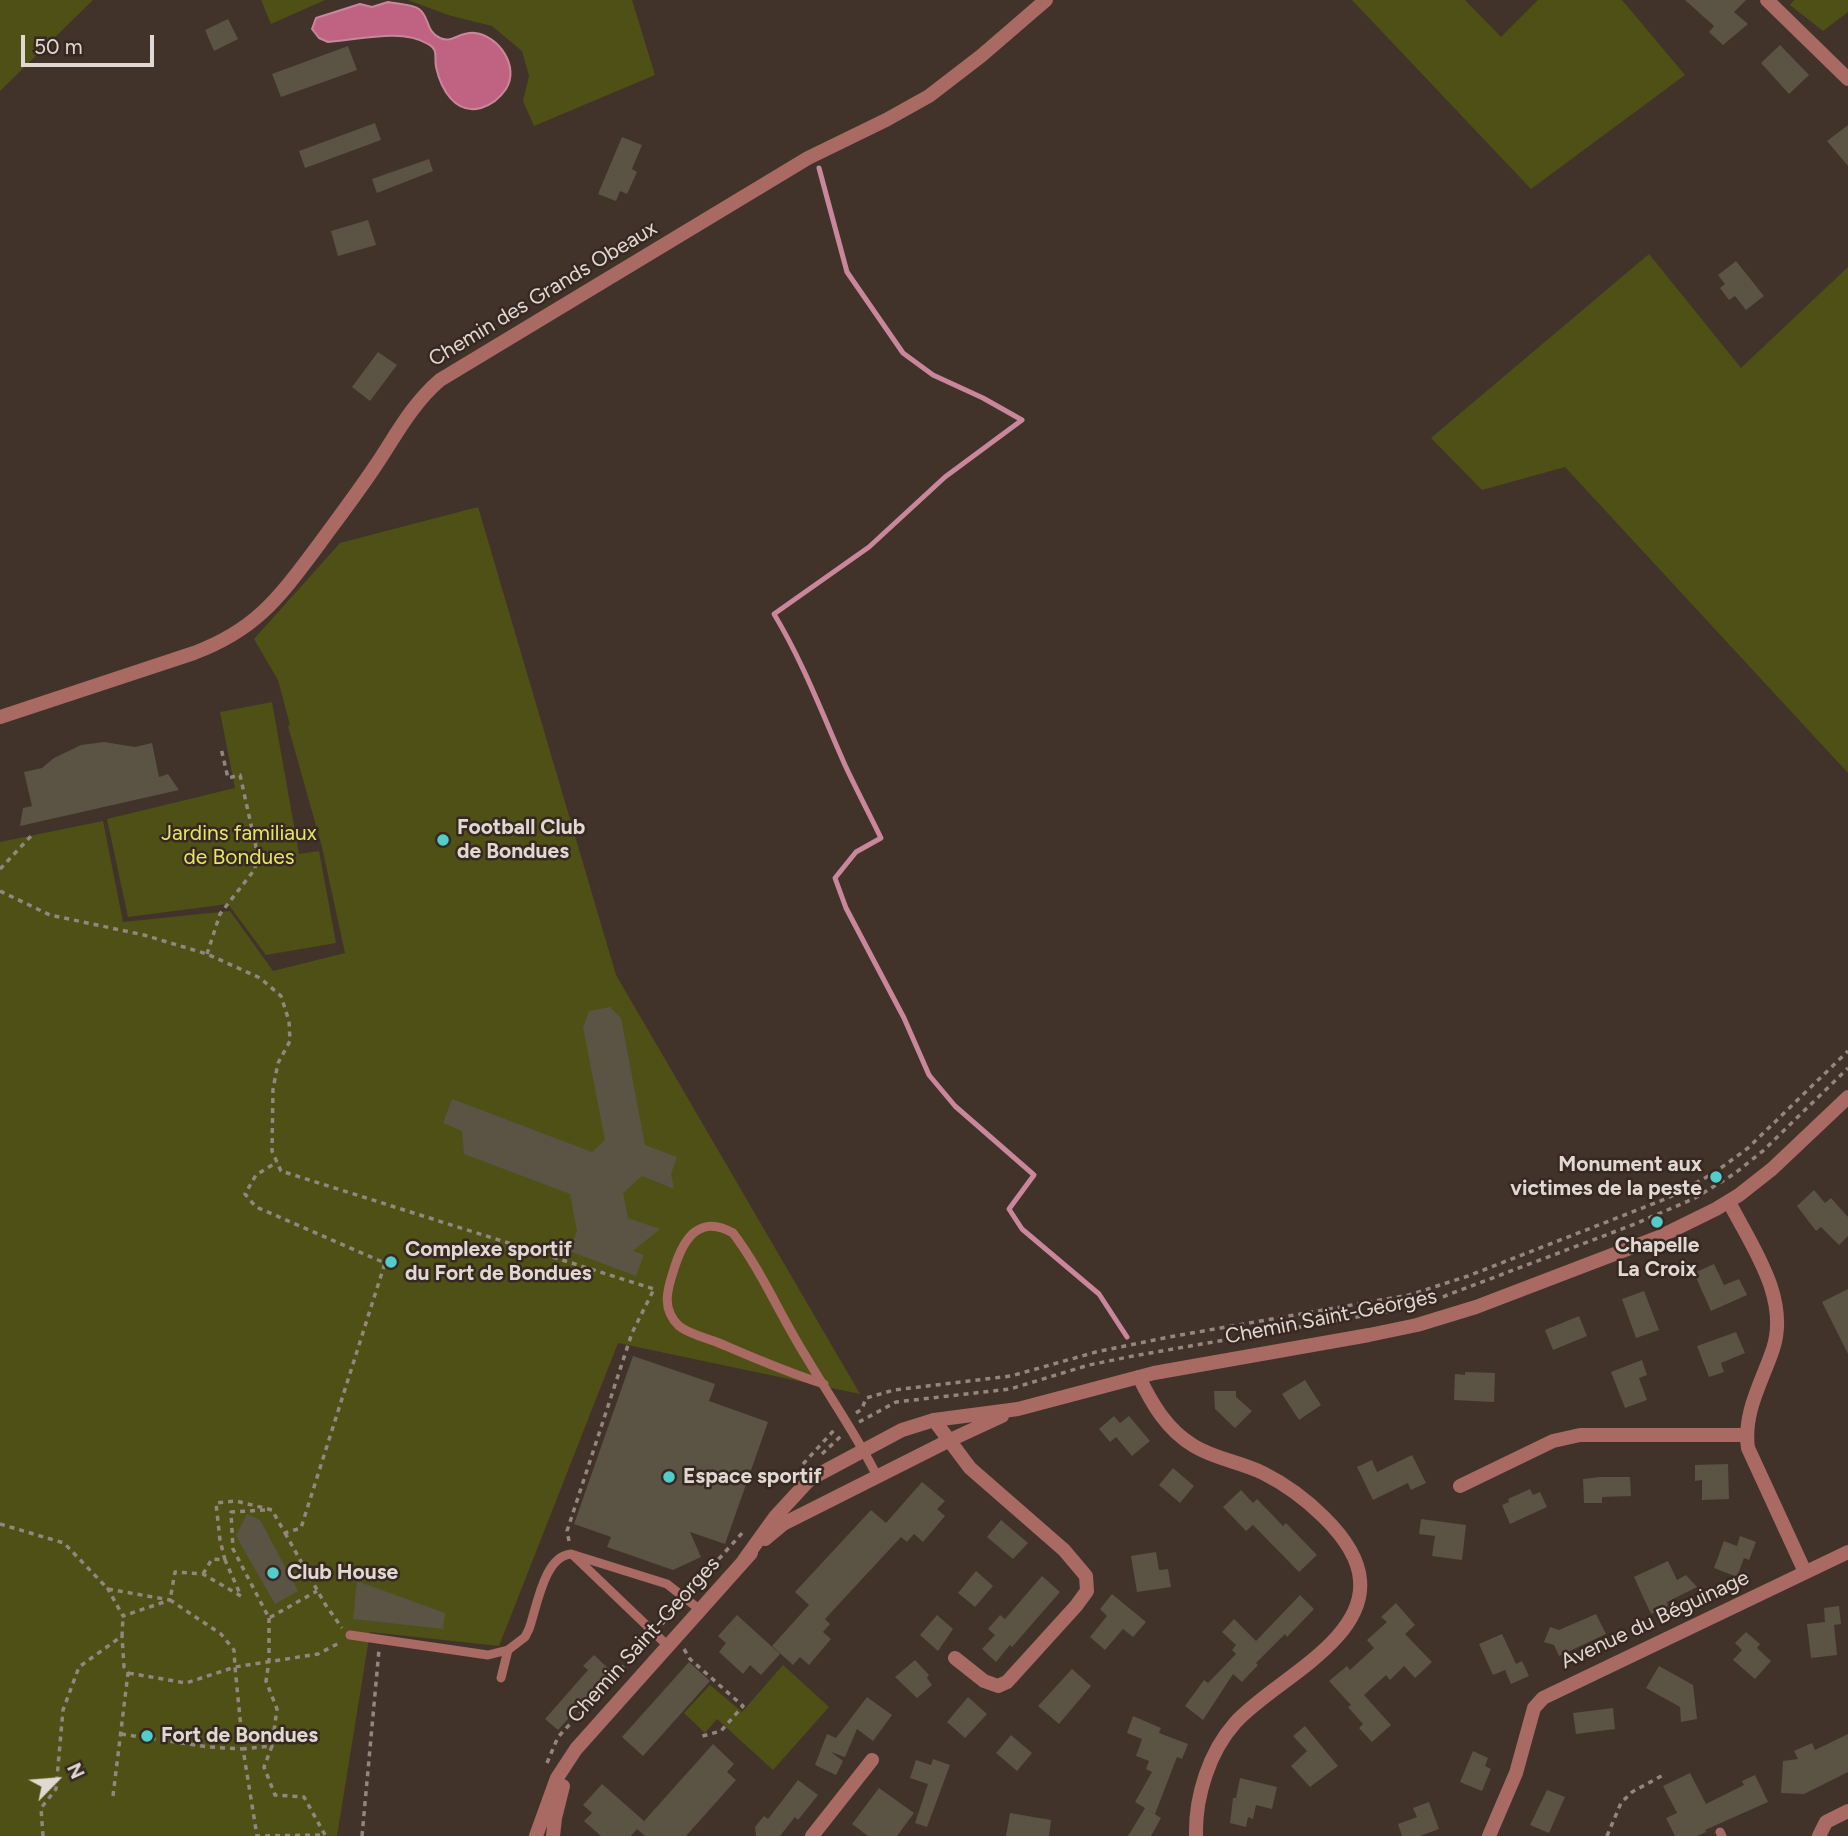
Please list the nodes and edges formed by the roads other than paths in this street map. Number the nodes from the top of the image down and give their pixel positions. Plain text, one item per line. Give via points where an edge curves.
1 (1046, 0) edge
2 (1767, 0) edge
3 (1848, 79) edge
4 (0, 717) edge
5 (1848, 1097) edge
6 (1729, 1202) junction
7 (1139, 1377) junction
8 (824, 1384) junction
9 (1018, 1409) junction
10 (934, 1420) junction
11 (1746, 1436) junction
12 (948, 1441) junction
13 (863, 1449) junction
14 (877, 1476) junction
15 (1460, 1486) dead end
16 (1848, 1552) edge
17 (572, 1554) junction
18 (744, 1560) junction
19 (1805, 1572) junction
20 (699, 1609) junction
21 (350, 1635) road end
22 (671, 1640) junction
23 (508, 1650) junction
24 (955, 1658) dead end
25 (501, 1678) dead end
26 (576, 1749) junction
27 (872, 1760) dead end
28 (1848, 1811) edge
29 (536, 1836) edge
30 (553, 1836) edge
31 (812, 1836) edge
32 (1196, 1836) edge
33 (1489, 1836) edge
34 (1819, 1836) edge

1 - 4 street, Chemin des Grands Obeaux via 929,96 802,161 440,380 409,413 282,595 240,631 194,653
2 - 3 street
5 - 6 street, Chemin Saint-Georges via 1772,1170
6 - 7 street, Chemin Saint-Georges via 1659,1237 1445,1318
6 - 11 street via 1769,1283 1777,1311 1774,1346 1751,1405
7 - 9 street, Chemin Saint-Georges
7 - 32 street via 1158,1413 1184,1439 1211,1455 1263,1473 1311,1507 1340,1535 1360,1577 1356,1605 1329,1646 1252,1706 1219,1745 1198,1806
8 - 8 lane via 733,1233 704,1228 687,1237 666,1292 667,1305 680,1326
8 - 13 lane
9 - 10 street, Chemin Saint-Georges
9 - 12 street, Chemin Saint-Georges
10 - 12 street
10 - 13 street, Chemin Saint-Georges
11 - 15 street via 1580,1435 1553,1441
11 - 19 street via 1753,1461
12 - 14 street, Chemin Saint-Georges
12 - 24 street via 970,1468 1078,1564 1086,1576 1087,1591 1007,1682 999,1686 985,1681
13 - 14 lane
13 - 18 street, Chemin Saint-Georges via 810,1479
14 - 18 street, Chemin Saint-Georges via 783,1524
16 - 19 street, Avenue du Béguinage
17 - 20 lane via 667,1584
17 - 22 lane
17 - 23 lane via 561,1556 552,1565 525,1637
18 - 20 street, Chemin Saint-Georges
19 - 33 street, Avenue du Béguinage via 1543,1698 1534,1708 1520,1761
20 - 22 street, Chemin Saint-Georges
21 - 23 lane via 480,1655
22 - 26 street, Chemin Saint-Georges
23 - 25 lane
26 - 29 street, Chemin Saint-Georges via 557,1778
26 - 30 street, Chemin Saint-Georges via 559,1798
27 - 31 street
28 - 34 street via 1826,1822

